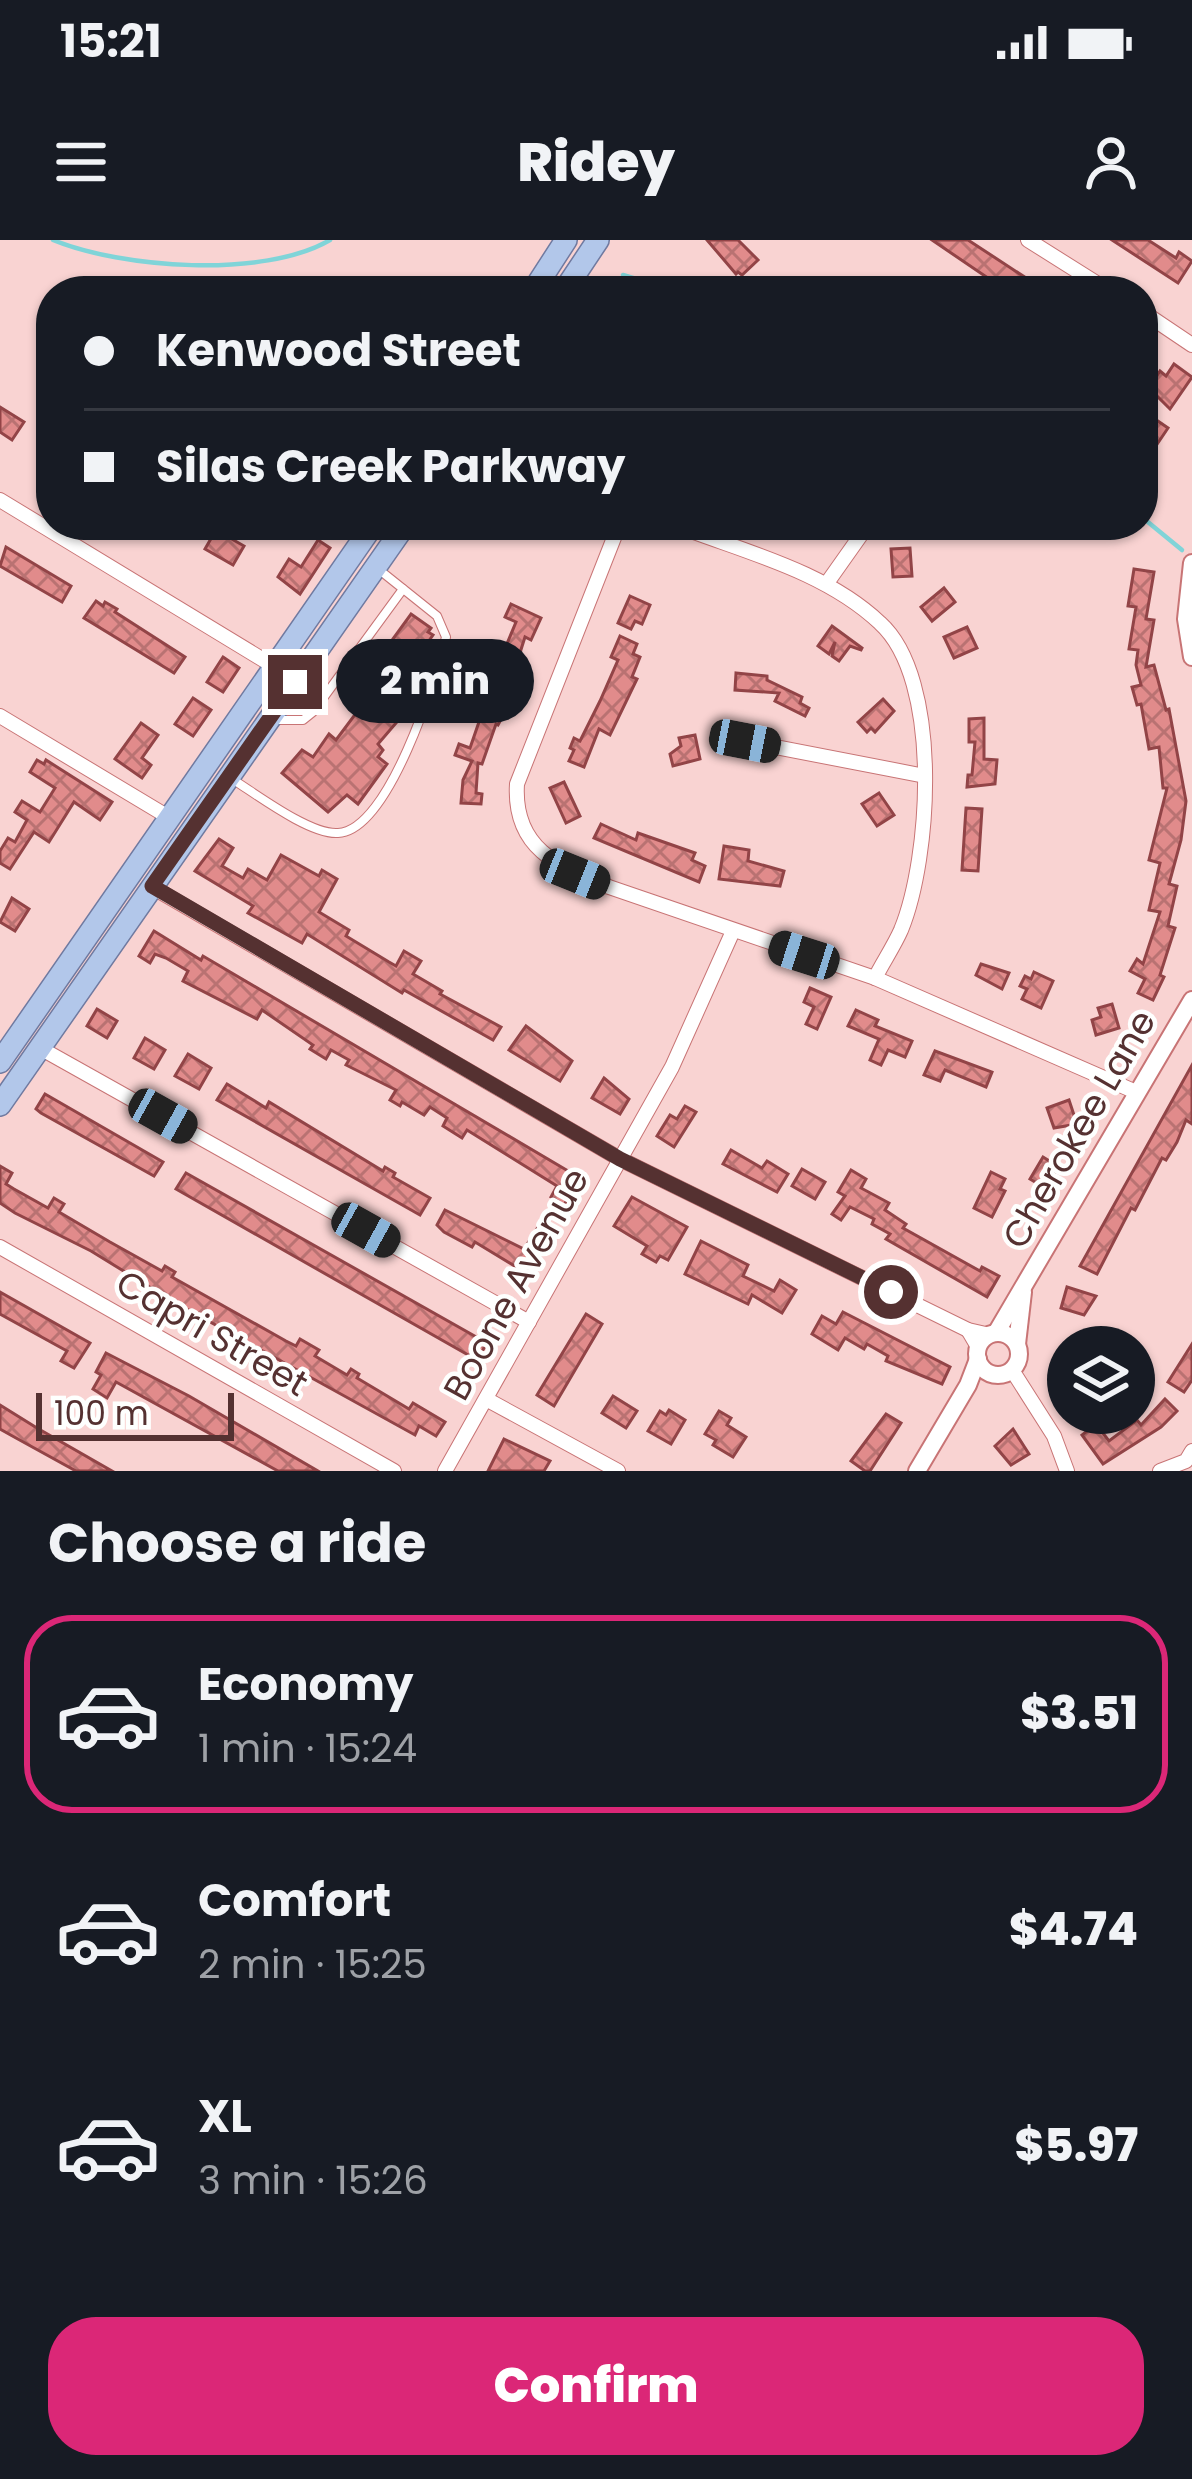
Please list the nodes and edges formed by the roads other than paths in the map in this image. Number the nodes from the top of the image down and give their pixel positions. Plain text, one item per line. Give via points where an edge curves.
1 (566, 240) edge
2 (598, 240) edge
3 (1028, 240) edge
4 (543, 276) edge
5 (574, 276) edge
6 (1085, 276) edge
7 (1158, 323) edge
8 (1192, 345) edge
9 (0, 500) edge
10 (36, 522) edge
11 (66, 540) edge
12 (363, 540) edge
13 (395, 540) edge
14 (613, 540) edge
15 (714, 540) edge
16 (857, 540) edge
17 (1192, 562) edge
18 (376, 567) junction
19 (827, 583) junction
20 (403, 589) junction
21 (1192, 657) edge
22 (275, 667) junction
23 (0, 716) edge
24 (268, 720) junction
25 (745, 741) dead end
26 (925, 776) junction
27 (229, 777) junction
28 (170, 818) junction
29 (152, 886) junction
30 (733, 931) junction
31 (875, 978) junction
32 (1192, 1000) edge
33 (40, 1048) junction
34 (0, 1062) edge
35 (1136, 1092) junction
36 (0, 1105) edge
37 (620, 1159) junction
38 (0, 1247) edge
39 (1023, 1292) junction
40 (530, 1322) junction
41 (985, 1343) junction
42 (1017, 1344) junction
43 (1012, 1370) junction
44 (992, 1375) junction
45 (968, 1385) junction
46 (486, 1399) junction
47 (1190, 1458) edge
48 (394, 1471) edge
49 (445, 1471) edge
50 (618, 1471) edge
51 (917, 1471) edge
52 (1067, 1471) edge
53 (1160, 1471) edge

1 - 4 main road
2 - 5 main road
3 - 6 street
7 - 8 street
9 - 10 street
11 - 22 street
12 - 22 main road
13 - 18 main road
14 - 30 street via 522,766 518,814 535,845 575,874
15 - 19 street
16 - 19 street
17 - 21 street
18 - 20 lane
18 - 24 main road
19 - 26 street via 877,619 909,662
20 - 24 lane via 313,712 303,720
20 - 27 lane via 437,616 446,637 402,766 360,822 344,833 313,826
22 - 28 main road
23 - 28 street
24 - 27 main road
25 - 26 street
26 - 31 street via 916,877
27 - 29 main road
28 - 34 main road
29 - 33 main road
29 - 37 street
30 - 31 street
30 - 37 street, Boone Avenue
31 - 35 street
32 - 35 street, Cherokee Lane
33 - 36 main road
33 - 40 street
35 - 39 street, Cherokee Lane
37 - 40 street, Boone Avenue
37 - 41 street
38 - 48 street, Capri Street
39 - 41 street, Cherokee Lane
39 - 42 street, Cherokee Lane
40 - 46 street, Boone Avenue
41 - 42 street via 1007,1334
41 - 44 street
41 - 45 street, Cherokee Lane
42 - 43 street, Cherokee Lane
43 - 44 street
43 - 52 street
44 - 45 street
45 - 51 street, Cherokee Lane
46 - 49 street, Boone Avenue
46 - 50 street
47 - 53 street

